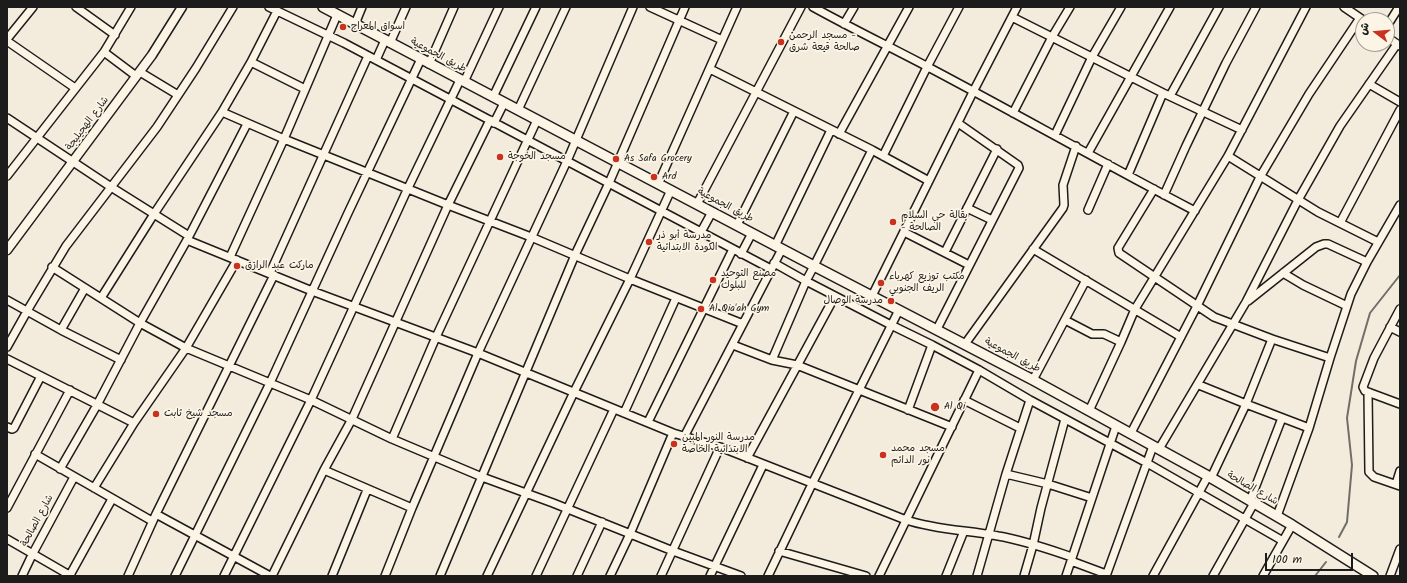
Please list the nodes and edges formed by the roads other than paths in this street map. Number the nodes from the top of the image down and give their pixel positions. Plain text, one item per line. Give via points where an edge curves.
1 (33, 7) edge
2 (76, 7) edge
3 (131, 7) edge
4 (182, 7) edge
5 (233, 7) edge
6 (269, 7) edge
7 (322, 7) edge
8 (362, 7) edge
9 (406, 7) edge
10 (454, 7) edge
11 (499, 7) edge
12 (536, 7) edge
13 (566, 7) edge
14 (633, 7) edge
15 (650, 7) edge
16 (685, 7) edge
17 (737, 7) edge
18 (801, 7) edge
19 (813, 7) edge
20 (854, 7) edge
21 (909, 7) edge
22 (959, 7) edge
23 (1017, 7) edge
24 (1070, 7) edge
25 (1121, 7) edge
26 (1170, 7) edge
27 (1219, 7) edge
28 (1256, 7) edge
29 (1306, 7) edge
30 (1344, 7) edge
31 (277, 11) junction
32 (337, 15) junction
33 (1355, 15) edge
34 (1012, 17) junction
35 (679, 20) junction
36 (355, 24) junction
37 (844, 24) junction
38 (1355, 28) edge
39 (115, 35) junction
40 (328, 35) junction
41 (1052, 37) junction
42 (7, 40) edge
43 (722, 40) junction
44 (387, 41) junction
45 (1398, 45) edge
46 (888, 47) junction
47 (104, 52) junction
48 (368, 56) junction
49 (1092, 57) junction
50 (376, 60) junction
51 (251, 62) junction
52 (425, 62) junction
53 (927, 67) junction
54 (710, 69) junction
55 (138, 74) junction
56 (1131, 77) junction
57 (412, 80) junction
58 (462, 81) junction
59 (1369, 84) junction
60 (75, 88) junction
61 (305, 89) junction
62 (756, 92) junction
63 (973, 92) junction
64 (178, 95) junction
65 (1166, 95) junction
66 (493, 97) junction
67 (450, 99) junction
68 (1400, 102) edge
69 (504, 103) junction
70 (518, 110) junction
71 (1400, 110) edge
72 (794, 111) junction
73 (1204, 111) junction
74 (222, 112) junction
75 (1012, 113) junction
76 (7, 118) edge
77 (537, 120) junction
78 (492, 122) junction
79 (958, 123) junction
80 (247, 124) junction
81 (831, 130) junction
82 (1242, 130) junction
83 (839, 134) junction
84 (1054, 135) junction
85 (36, 137) junction
86 (284, 139) junction
87 (528, 140) junction
88 (576, 141) junction
89 (1076, 146) junction
90 (872, 150) junction
91 (996, 150) junction
92 (1088, 153) junction
93 (323, 155) junction
94 (883, 156) junction
95 (1228, 156) junction
96 (72, 161) junction
97 (567, 161) junction
98 (618, 162) junction
99 (1108, 164) junction
100 (367, 172) junction
101 (1128, 175) junction
102 (7, 176) edge
103 (1260, 177) junction
104 (929, 181) junction
105 (610, 183) junction
106 (658, 184) junction
107 (111, 187) junction
108 (408, 188) junction
109 (1154, 188) junction
110 (671, 190) junction
111 (1164, 195) junction
112 (1298, 200) junction
113 (697, 204) junction
114 (448, 205) junction
115 (1400, 205) edge
116 (967, 208) junction
117 (1088, 210) dead end
118 (1195, 210) junction
119 (661, 212) junction
120 (712, 212) junction
121 (154, 214) junction
122 (992, 220) junction
123 (490, 221) junction
124 (1340, 222) junction
125 (737, 225) junction
126 (701, 232) junction
127 (752, 232) junction
128 (904, 232) junction
129 (531, 237) junction
130 (188, 238) junction
131 (1378, 242) junction
132 (779, 248) junction
133 (1033, 249) junction
134 (7, 250) edge
135 (733, 250) junction
136 (945, 252) junction
137 (741, 254) junction
138 (575, 256) junction
139 (233, 258) junction
140 (1367, 262) junction
141 (969, 265) junction
142 (773, 266) junction
143 (814, 266) junction
144 (52, 267) junction
145 (1283, 273) junction
146 (272, 274) junction
147 (1154, 277) junction
148 (630, 279) junction
149 (1086, 280) junction
150 (806, 281) junction
151 (84, 288) junction
152 (312, 291) junction
153 (835, 296) junction
154 (872, 296) junction
155 (101, 298) junction
156 (676, 298) junction
157 (7, 300) edge
158 (1246, 302) junction
159 (1197, 306) junction
160 (1347, 306) junction
161 (354, 307) junction
162 (704, 308) junction
163 (1400, 308) edge
164 (1135, 309) junction
165 (899, 310) junction
166 (26, 311) junction
167 (1065, 320) junction
168 (396, 322) junction
169 (140, 323) junction
170 (743, 324) junction
171 (1233, 324) junction
172 (891, 325) junction
173 (1390, 327) junction
174 (937, 329) junction
175 (60, 330) junction
176 (1400, 332) edge
177 (436, 337) junction
178 (1181, 337) junction
179 (1272, 339) junction
180 (1121, 342) junction
181 (964, 344) junction
182 (733, 345) junction
183 (932, 345) junction
184 (7, 347) edge
185 (186, 348) junction
186 (478, 353) junction
187 (1330, 358) junction
188 (7, 359) edge
189 (122, 360) junction
190 (772, 360) junction
191 (797, 365) junction
192 (229, 366) junction
193 (979, 370) junction
194 (526, 373) junction
195 (41, 376) junction
196 (1033, 380) junction
197 (270, 383) junction
198 (1199, 385) junction
199 (70, 390) junction
200 (859, 390) junction
201 (574, 392) junction
202 (1368, 392) junction
203 (311, 400) junction
204 (964, 400) junction
205 (1030, 400) junction
206 (1399, 402) edge
207 (1246, 404) junction
208 (97, 405) junction
209 (614, 409) junction
210 (908, 410) junction
211 (1089, 411) junction
212 (624, 413) junction
213 (1282, 418) junction
214 (352, 419) junction
215 (1065, 419) junction
216 (648, 422) junction
217 (134, 423) junction
218 (1116, 426) junction
219 (7, 427) edge
220 (952, 427) junction
221 (1020, 428) junction
222 (1309, 428) junction
223 (673, 433) junction
224 (1131, 433) junction
225 (684, 437) junction
226 (392, 439) junction
227 (1110, 444) junction
228 (720, 447) junction
229 (1156, 448) junction
230 (35, 454) junction
231 (434, 457) junction
232 (747, 458) junction
233 (1147, 463) junction
234 (763, 465) junction
235 (60, 469) junction
236 (324, 470) junction
237 (1400, 471) edge
238 (1006, 474) junction
239 (74, 477) junction
240 (482, 477) junction
241 (1210, 477) junction
242 (812, 484) junction
243 (1048, 484) junction
244 (1398, 485) edge
245 (94, 488) junction
246 (367, 490) junction
247 (1200, 493) junction
248 (527, 494) junction
249 (1092, 498) junction
250 (112, 499) junction
251 (1252, 502) junction
252 (7, 508) edge
253 (412, 508) junction
254 (568, 509) junction
255 (156, 514) junction
256 (1277, 516) junction
257 (906, 520) junction
258 (1245, 520) junction
259 (152, 521) junction
260 (602, 522) junction
261 (1292, 525) junction
262 (964, 531) junction
263 (195, 534) junction
264 (630, 534) junction
265 (989, 534) junction
266 (7, 539) edge
267 (1283, 541) junction
268 (1033, 544) junction
269 (1400, 549) edge
270 (673, 551) junction
271 (779, 551) junction
272 (32, 555) junction
273 (234, 556) junction
274 (1072, 559) junction
275 (715, 566) junction
276 (1360, 572) edge
277 (1106, 575) edge
278 (22, 576) edge
279 (71, 576) edge
280 (128, 576) edge
281 (175, 576) edge
282 (224, 576) edge
283 (271, 576) edge
284 (332, 576) edge
285 (385, 576) edge
286 (440, 576) edge
287 (488, 576) edge
288 (536, 576) edge
289 (577, 576) edge
290 (610, 576) edge
291 (661, 576) edge
292 (710, 576) edge
293 (741, 576) edge
294 (768, 576) edge
295 (866, 576) edge
296 (879, 576) edge
297 (946, 576) edge
298 (977, 576) edge
299 (1024, 576) edge
300 (1066, 576) edge
301 (1153, 576) edge
302 (1213, 576) edge
303 (1264, 576) edge
304 (1373, 576) edge
305 (1390, 576) edge

1 - 42 street
2 - 39 street
3 - 39 street
4 - 55 street, شارع الهجيليجة
5 - 64 street
6 - 31 street
7 - 32 main road, طريق الجموعية
8 - 36 street
9 - 44 street
10 - 52 street
11 - 58 street
12 - 66 street
13 - 70 street
14 - 88 street
15 - 35 street
16 - 35 street
17 - 43 street
18 - 62 street
19 - 37 street
20 - 37 street
21 - 46 street
22 - 53 street
23 - 34 street
24 - 41 street
25 - 49 street
26 - 56 street
27 - 65 street
28 - 73 street
29 - 82 street
30 - 33 street
31 - 40 street
31 - 51 street
32 - 36 main road, طريق الجموعية
32 - 40 street
34 - 41 street
34 - 63 street
35 - 43 street
35 - 98 street
36 - 44 main road, طريق الجموعية
37 - 46 street
38 - 103 street via 1309,94
39 - 47 street
40 - 48 street
40 - 61 street
41 - 49 street
41 - 75 street
42 - 60 street
43 - 54 street
44 - 50 street
44 - 52 main road, طريق الجموعية
45 - 59 street
46 - 53 street
46 - 83 street
47 - 55 street
47 - 60 street
48 - 50 street
48 - 93 street
49 - 56 street
49 - 84 street
50 - 57 street
51 - 61 street
51 - 74 street
52 - 57 street
52 - 58 main road, طريق الجموعية
53 - 63 street
53 - 94 street
54 - 62 street
54 - 106 street
55 - 64 street
55 - 96 street, شارع الهجيليجة
56 - 65 street
56 - 92 street
57 - 67 street
57 - 100 street
58 - 66 main road, طريق الجموعية
58 - 67 street
59 - 68 street
59 - 112 street via 1340,126
60 - 85 street
61 - 86 street
62 - 72 street
62 - 113 street
63 - 75 street
63 - 79 street
64 - 107 street
65 - 73 street
65 - 101 street
66 - 69 main road, طريق الجموعية
67 - 78 street
67 - 108 street
69 - 70 main road, طريق الجموعية
69 - 78 street
70 - 77 main road, طريق الجموعية
71 - 124 street
72 - 81 street
72 - 125 street
73 - 82 street
73 - 111 street
74 - 80 street
74 - 121 street
75 - 84 street
76 - 85 street
77 - 87 street
77 - 88 main road, طريق الجموعية
78 - 87 street
78 - 114 street
79 - 91 street
79 - 104 street
80 - 86 street
80 - 130 street
81 - 83 street
81 - 132 street
82 - 95 street
83 - 90 street
84 - 89 street
85 - 96 street
85 - 102 street
86 - 93 street
86 - 139 street
87 - 97 street
87 - 123 street
88 - 97 street
88 - 98 main road, طريق الجموعية
89 - 92 street
89 - 133 street via 1063,185 1064,205
90 - 94 street
90 - 143 street
91 - 116 street
91 - 122 street via 1019,168
92 - 99 street
93 - 100 street
93 - 146 street
94 - 104 street
95 - 103 street
95 - 118 street
96 - 107 street
96 - 134 street, شارع الهجيليجة
97 - 105 street
97 - 129 street
98 - 105 street
98 - 106 main road, طريق الجموعية
99 - 101 street
99 - 117 street
100 - 108 street
100 - 152 street
101 - 109 street
103 - 112 street
103 - 159 street
104 - 128 street
105 - 119 street
105 - 138 street
106 - 110 main road, طريق الجموعية
107 - 121 street
107 - 144 street
108 - 114 street
108 - 161 street
109 - 111 street
109 - 147 street via 1117,250
110 - 113 main road, طريق الجموعية
110 - 119 street
111 - 118 street
112 - 124 street
112 - 158 street
113 - 120 main road, طريق الجموعية
114 - 123 street
114 - 168 street
115 - 131 street
116 - 122 street
116 - 136 street
118 - 147 street
119 - 126 street
119 - 148 street
120 - 125 main road, طريق الجموعية
120 - 126 street
121 - 130 street
121 - 155 street
122 - 141 street
123 - 129 street
123 - 177 street
124 - 131 street
125 - 127 main road, طريق الجموعية
126 - 135 street
127 - 132 main road, طريق الجموعية
127 - 137 street
128 - 136 street
128 - 154 street
129 - 138 street
129 - 186 street
130 - 139 street
130 - 169 street
131 - 140 street
132 - 142 street
132 - 143 main road, طريق الجموعية
133 - 149 street
133 - 181 street
135 - 137 street
135 - 162 street
136 - 141 street
137 - 142 street
138 - 148 street
138 - 194 street
139 - 146 street
139 - 185 street
140 - 145 street via 1324,244 1316,247
140 - 160 street
141 - 174 street
142 - 150 street
142 - 170 street
143 - 150 street
143 - 154 main road, طريق الجموعية
144 - 151 street
144 - 166 street
145 - 158 street
145 - 160 street
146 - 152 street
146 - 192 street
147 - 159 street
147 - 164 street
148 - 156 street
148 - 201 street
149 - 164 street
149 - 167 street
150 - 153 street
150 - 190 street
151 - 155 street
151 - 175 street
152 - 161 street
152 - 197 street
153 - 172 street
153 - 191 street
154 - 165 main road, طريق الجموعية
155 - 169 street
156 - 162 street
156 - 212 street
157 - 166 street
158 - 171 street
159 - 171 street via 1214,317
159 - 178 street
160 - 187 street
161 - 168 street
161 - 203 street
162 - 170 street
162 - 216 street
163 - 173 street
164 - 178 street
164 - 180 street
165 - 172 street
165 - 174 main road, طريق الجموعية
166 - 175 street
166 - 184 street
167 - 180 street via 1092,334 1104,334
167 - 196 street
168 - 177 street
168 - 214 street
169 - 185 street
169 - 189 street
170 - 182 street
171 - 179 street
171 - 198 street
172 - 183 street
172 - 200 street
173 - 176 street
173 - 202 street via 1367,374 1363,387
174 - 181 main road, طريق الجموعية
175 - 189 street
177 - 186 street
177 - 226 street
178 - 224 street
179 - 187 street
179 - 207 street
180 - 211 street
181 - 196 main road, طريق الجموعية
182 - 190 street
182 - 225 street
183 - 193 street
183 - 210 street
185 - 192 street
185 - 217 street
186 - 194 street
186 - 231 street
187 - 222 street
188 - 195 street
189 - 208 street
190 - 191 street
191 - 200 street
191 - 232 street
192 - 197 street
192 - 255 street
193 - 204 street
193 - 205 street
194 - 201 street
194 - 240 street
195 - 199 street
195 - 219 street via 14,428
196 - 211 main road, طريق الجموعية
197 - 203 street
197 - 263 street
198 - 207 street
198 - 229 street
199 - 208 street
199 - 230 street
200 - 210 street
200 - 242 street
201 - 209 street
201 - 248 street
202 - 206 street
202 - 244 street via 1368,469 1372,476
203 - 214 street
203 - 273 street
204 - 220 street
204 - 221 street
205 - 215 street
205 - 221 street
207 - 213 street
207 - 241 street
208 - 217 street
208 - 235 street
209 - 212 street
209 - 254 street
210 - 220 street
211 - 218 main road, طريق الجموعية
212 - 216 street
213 - 222 street
213 - 251 street
214 - 226 street
214 - 236 street
215 - 227 street
215 - 243 street
216 - 223 street
217 - 245 street
218 - 224 main road, شارع الصالحة
218 - 227 street
220 - 257 street
221 - 238 street
222 - 256 street
223 - 225 street
223 - 264 street
224 - 229 main road, شارع الصالحة
225 - 228 street
226 - 231 street
227 - 233 street
227 - 249 street
228 - 232 street
228 - 270 street
229 - 233 street
229 - 241 main road, شارع الصالحة
230 - 235 street
230 - 252 street
231 - 240 street
231 - 253 street
232 - 234 street
233 - 247 street
233 - 277 street
234 - 242 street
234 - 275 street
235 - 239 street
236 - 246 street
236 - 283 street
237 - 244 street
238 - 243 street
238 - 265 street
239 - 245 street
239 - 272 street, شارع الصالحة
240 - 248 street
240 - 286 street
241 - 247 street
241 - 251 main road, شارع الصالحة
242 - 257 street
242 - 271 street
243 - 249 street
243 - 268 street
245 - 250 street
246 - 253 street
246 - 284 street
247 - 258 street
247 - 301 street
248 - 254 street
248 - 287 street
249 - 274 street
250 - 259 street
250 - 279 street
251 - 256 main road, شارع الصالحة
251 - 258 street
253 - 285 street
254 - 260 street
254 - 288 street
255 - 259 street
255 - 263 street
256 - 261 main road, شارع الصالحة
257 - 262 street via 930,527
257 - 296 street
258 - 267 street
258 - 302 street
259 - 280 street
260 - 264 street
260 - 289 street
261 - 267 street
261 - 276 main road, شارع الصالحة via 1326,546
262 - 265 street
262 - 297 street
263 - 273 street
263 - 281 street
264 - 270 street
264 - 290 street
265 - 268 street
265 - 298 street
266 - 272 street
267 - 303 street
268 - 274 street
268 - 299 street
269 - 305 street
270 - 275 street
270 - 291 street
271 - 294 street
271 - 295 street
272 - 278 street, شارع الصالحة
272 - 279 street
273 - 282 street
273 - 283 street
274 - 277 street
274 - 300 street
275 - 292 street
275 - 293 street
276 - 304 main road, شارع الصالحة

